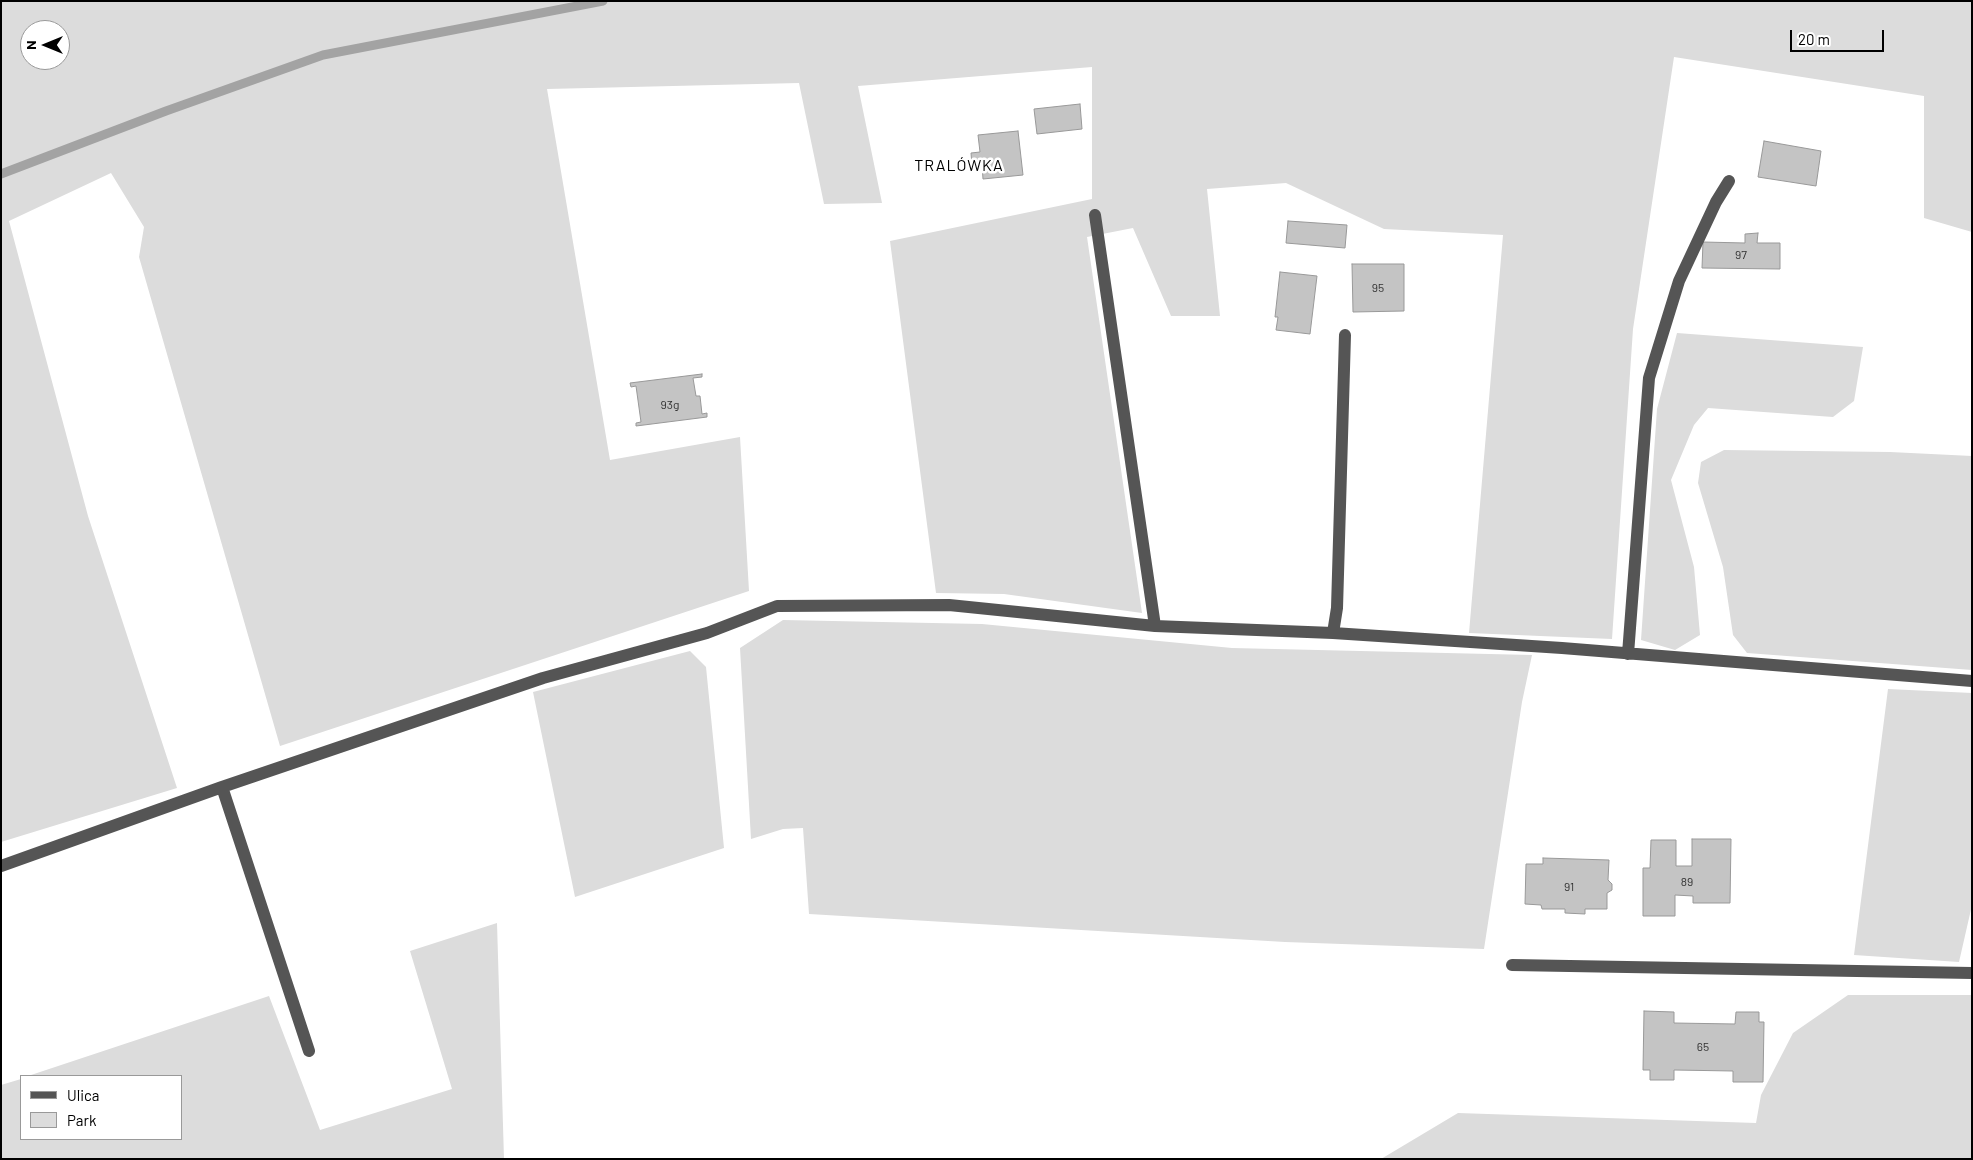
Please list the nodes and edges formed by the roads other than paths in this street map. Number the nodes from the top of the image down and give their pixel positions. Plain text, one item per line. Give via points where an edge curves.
1 (1729, 181) dead end
2 (1095, 216) dead end
3 (1345, 335) dead end
4 (1155, 626) junction
5 (1333, 633) junction
6 (1628, 654) junction
7 (1972, 680) edge
8 (222, 787) junction
9 (1, 866) edge
10 (1512, 965) dead end
11 (1972, 973) edge
12 (309, 1051) dead end

1 - 6 lane via 1679,281 1649,378
2 - 4 lane
3 - 5 lane via 1337,608
4 - 5 lane
4 - 8 lane via 949,605 777,606 707,633 543,678
5 - 6 lane
6 - 7 lane
8 - 9 lane
8 - 12 lane
10 - 11 lane

